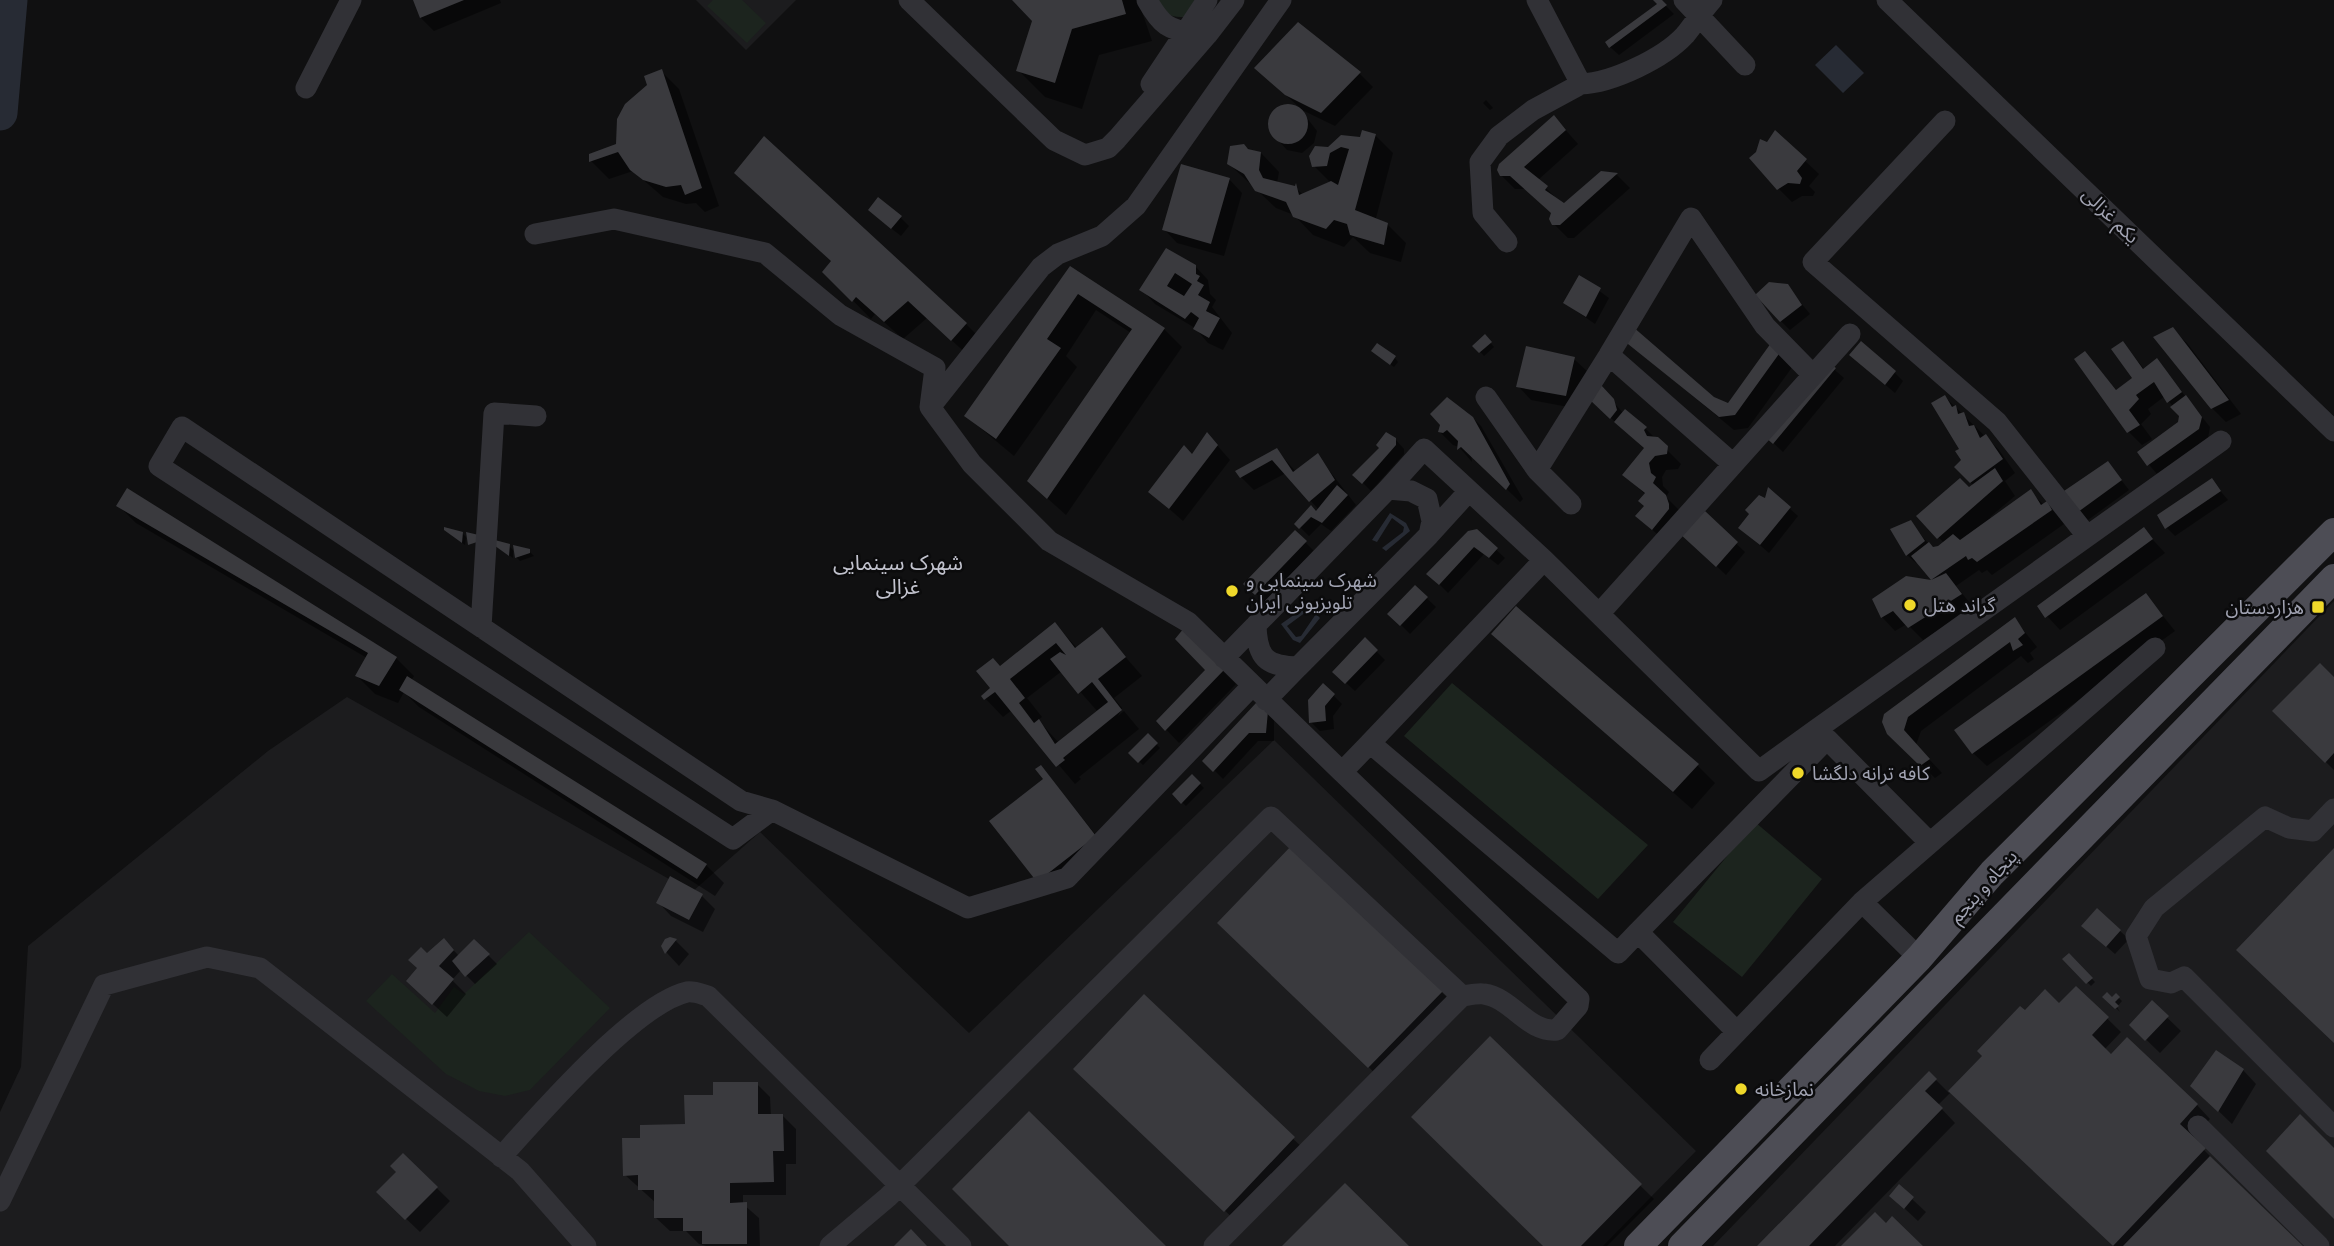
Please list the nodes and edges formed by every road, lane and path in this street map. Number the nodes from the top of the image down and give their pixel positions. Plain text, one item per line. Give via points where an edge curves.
1 (351, 0) edge
2 (909, 0) edge
3 (1147, 0) edge
4 (1207, 0) edge
5 (1234, 0) edge
6 (1281, 0) edge
7 (1537, 0) edge
8 (1887, 0) edge
9 (1698, 5) edge
10 (1184, 32) junction
11 (1207, 35) junction
12 (1745, 65) dead end
13 (1581, 84) junction
14 (306, 88) dead end
15 (1945, 121) dead end
16 (1116, 139) junction
17 (535, 234) dead end
18 (1507, 242) dead end
19 (1850, 334) dead end
20 (1609, 355) junction
21 (1813, 375) junction
22 (1486, 397) dead end
23 (930, 407) junction
24 (536, 416) dead end
25 (2334, 431) edge
26 (2221, 440) dead end
27 (1733, 464) junction
28 (1537, 470) junction
29 (1388, 489) junction
30 (1469, 491) junction
31 (1571, 504) dead end
32 (2334, 532) edge
33 (1429, 535) junction
34 (2087, 536) junction
35 (1544, 560) junction
36 (2334, 578) edge
37 (1599, 614) junction
38 (1256, 625) junction
39 (481, 627) junction
40 (2155, 648) dead end
41 (1224, 658) junction
42 (1298, 667) junction
43 (1259, 693) junction
44 (1822, 734) junction
45 (1370, 743) junction
46 (1759, 771) junction
47 (1342, 772) junction
48 (1778, 789) junction
49 (2334, 809) edge
50 (772, 810) junction
51 (1930, 843) junction
52 (1861, 902) junction
53 (1638, 932) junction
54 (1919, 958) junction
55 (1941, 979) junction
56 (1462, 996) junction
57 (1737, 1032) junction
58 (1710, 1060) dead end
59 (2198, 1126) dead end
60 (2334, 1127) edge
61 (501, 1157) junction
62 (900, 1185) junction
63 (0, 1201) edge
64 (586, 1246) edge
65 (830, 1246) edge
66 (961, 1246) edge
67 (1214, 1246) edge
68 (1638, 1246) edge
69 (1682, 1246) edge
70 (2319, 1246) edge

1 - 14 street
2 - 16 street via 1054,140 1085,155 1108,148
3 - 10 street via 1163,23
4 - 10 street
5 - 11 street
6 - 23 street via 1136,206 1101,236 1058,254 1041,267
7 - 13 street
8 - 25 street, یکم غزالی
9 - 12 street
9 - 13 street via 1683,37 1628,74 1599,84
10 - 11 street
10 - 16 street
11 - 16 street
13 - 18 street via 1499,136 1480,162 1483,213
15 - 34 street via 1813,262 1997,422
17 - 23 street via 614,219 765,253 840,315 935,368
19 - 21 street
20 - 21 street via 1691,218 1765,326
20 - 27 street
20 - 28 street
21 - 27 street
22 - 28 street
23 - 41 street via 972,464 1049,541 1188,622
24 - 39 street via 494,413
26 - 34 street
27 - 37 street
28 - 31 street
29 - 30 street via 1424,449
29 - 33 street via 1411,491 1427,499 1432,521
29 - 38 street
30 - 33 street
30 - 35 street
32 - 54 main road, پنجاه و پنجم via 1992,873
33 - 42 street
34 - 44 street
35 - 37 street
35 - 45 street
36 - 55 main road, پنجاه و پنجم
37 - 46 street
38 - 41 street
38 - 42 street via 1256,640 1265,659 1278,666
39 - 50 street via 741,801
39 - 50 street via 182,427 159,466 733,839
40 - 51 street
41 - 43 street
42 - 43 street
43 - 47 street
43 - 50 street via 1067,878 968,908
44 - 46 street
44 - 48 street
44 - 51 street
45 - 47 street
45 - 53 street via 1618,953
46 - 48 street
47 - 56 street via 1579,999 1558,1030 1549,1031 1502,1000 1485,994
48 - 53 street
49 - 60 street via 2314,831 2289,828 2265,817 2154,908 2136,936 2150,979 2171,983 2184,977
51 - 52 street
52 - 54 street
52 - 57 street
53 - 57 street
54 - 55 main road
54 - 68 main road, پنجاه و پنجم
55 - 69 main road, پنجاه و پنجم
56 - 62 street via 1271,817
56 - 67 street
57 - 58 street
59 - 70 street
61 - 62 street via 636,1020 690,991 708,996
61 - 63 street via 260,968 207,957 104,985
61 - 64 street via 520,1171
62 - 65 street
62 - 66 street

